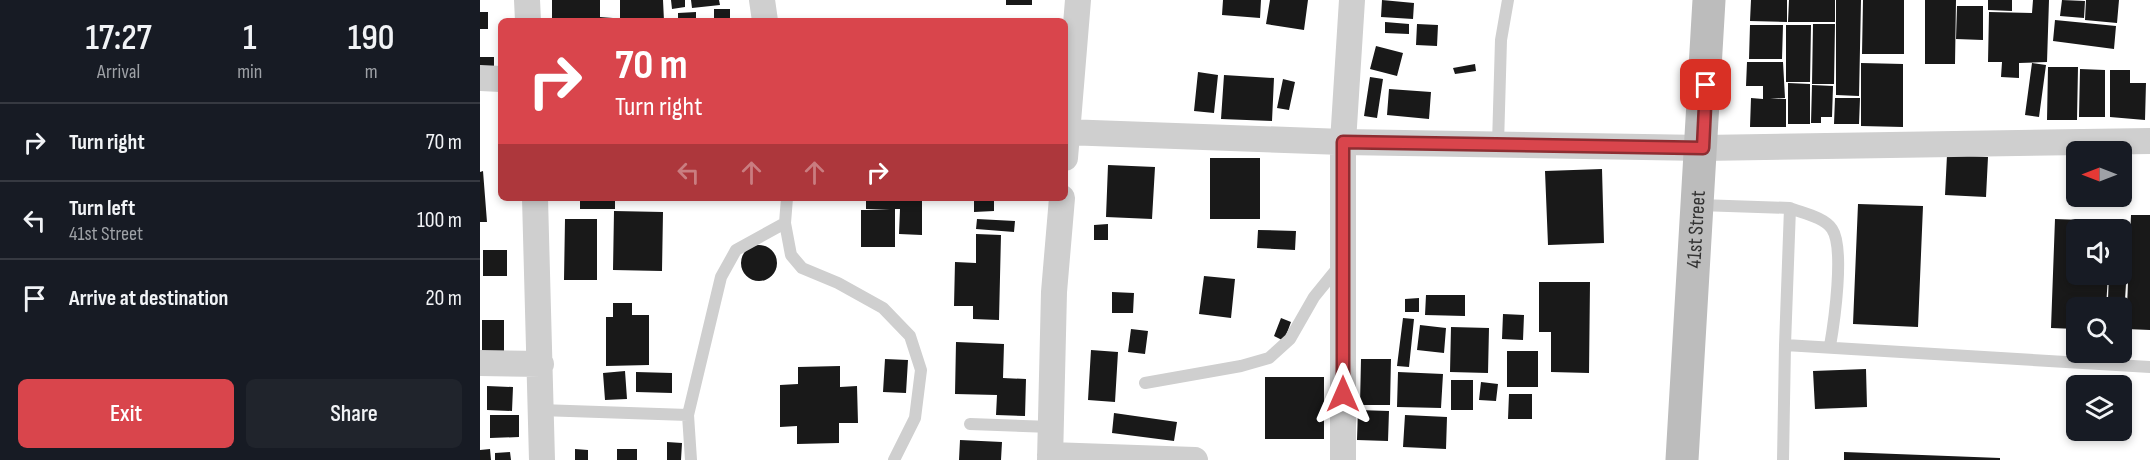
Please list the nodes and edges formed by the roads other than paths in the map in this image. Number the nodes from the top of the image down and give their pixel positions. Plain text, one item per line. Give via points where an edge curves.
1 (527, 0) edge
2 (762, 0) edge
3 (1078, 0) edge
4 (1352, 0) edge
5 (1508, 0) edge
6 (1709, 0) edge
7 (528, 18) edge
8 (765, 18) edge
9 (480, 78) edge
10 (498, 78) edge
11 (1068, 88) edge
12 (1068, 132) edge
13 (2150, 141) edge
14 (1343, 142) junction
15 (1498, 144) junction
16 (1703, 148) junction
17 (535, 201) edge
18 (787, 201) edge
19 (1062, 201) edge
20 (1699, 205) junction
21 (1790, 208) junction
22 (785, 223) junction
23 (1343, 261) junction
24 (1785, 345) junction
25 (1830, 346) junction
26 (480, 363) edge
27 (541, 363) junction
28 (2150, 367) edge
29 (1144, 382) dead end
30 (540, 410) junction
31 (688, 415) junction
32 (970, 424) dead end
33 (1051, 427) junction
34 (1050, 457) edge
35 (542, 460) edge
36 (691, 460) edge
37 (894, 460) edge
38 (1195, 460) edge
39 (1343, 460) edge
40 (1682, 460) edge
41 (1783, 460) edge

1 - 7 street
2 - 8 street
3 - 11 street
4 - 14 street
5 - 15 lane via 1501,40
6 - 16 main road, 41st Street
9 - 10 street
12 - 14 street
13 - 16 street
14 - 15 street
14 - 23 street
15 - 16 street
16 - 20 main road, 41st Street
17 - 27 street
18 - 22 lane
19 - 33 street via 1054,292
20 - 21 lane
20 - 40 main road, 41st Street
21 - 24 lane
21 - 25 lane via 1823,221 1833,230 1837,305
22 - 31 lane via 736,250 721,277
22 - 37 lane via 791,255 802,268 883,308 910,336 921,370 915,418
23 - 29 lane via 1314,297 1290,339 1269,358
23 - 39 street
24 - 25 lane
24 - 41 lane
25 - 28 lane
26 - 27 street
27 - 30 street
30 - 31 lane
30 - 35 street
31 - 36 lane
32 - 33 lane
33 - 34 street
34 - 38 street

